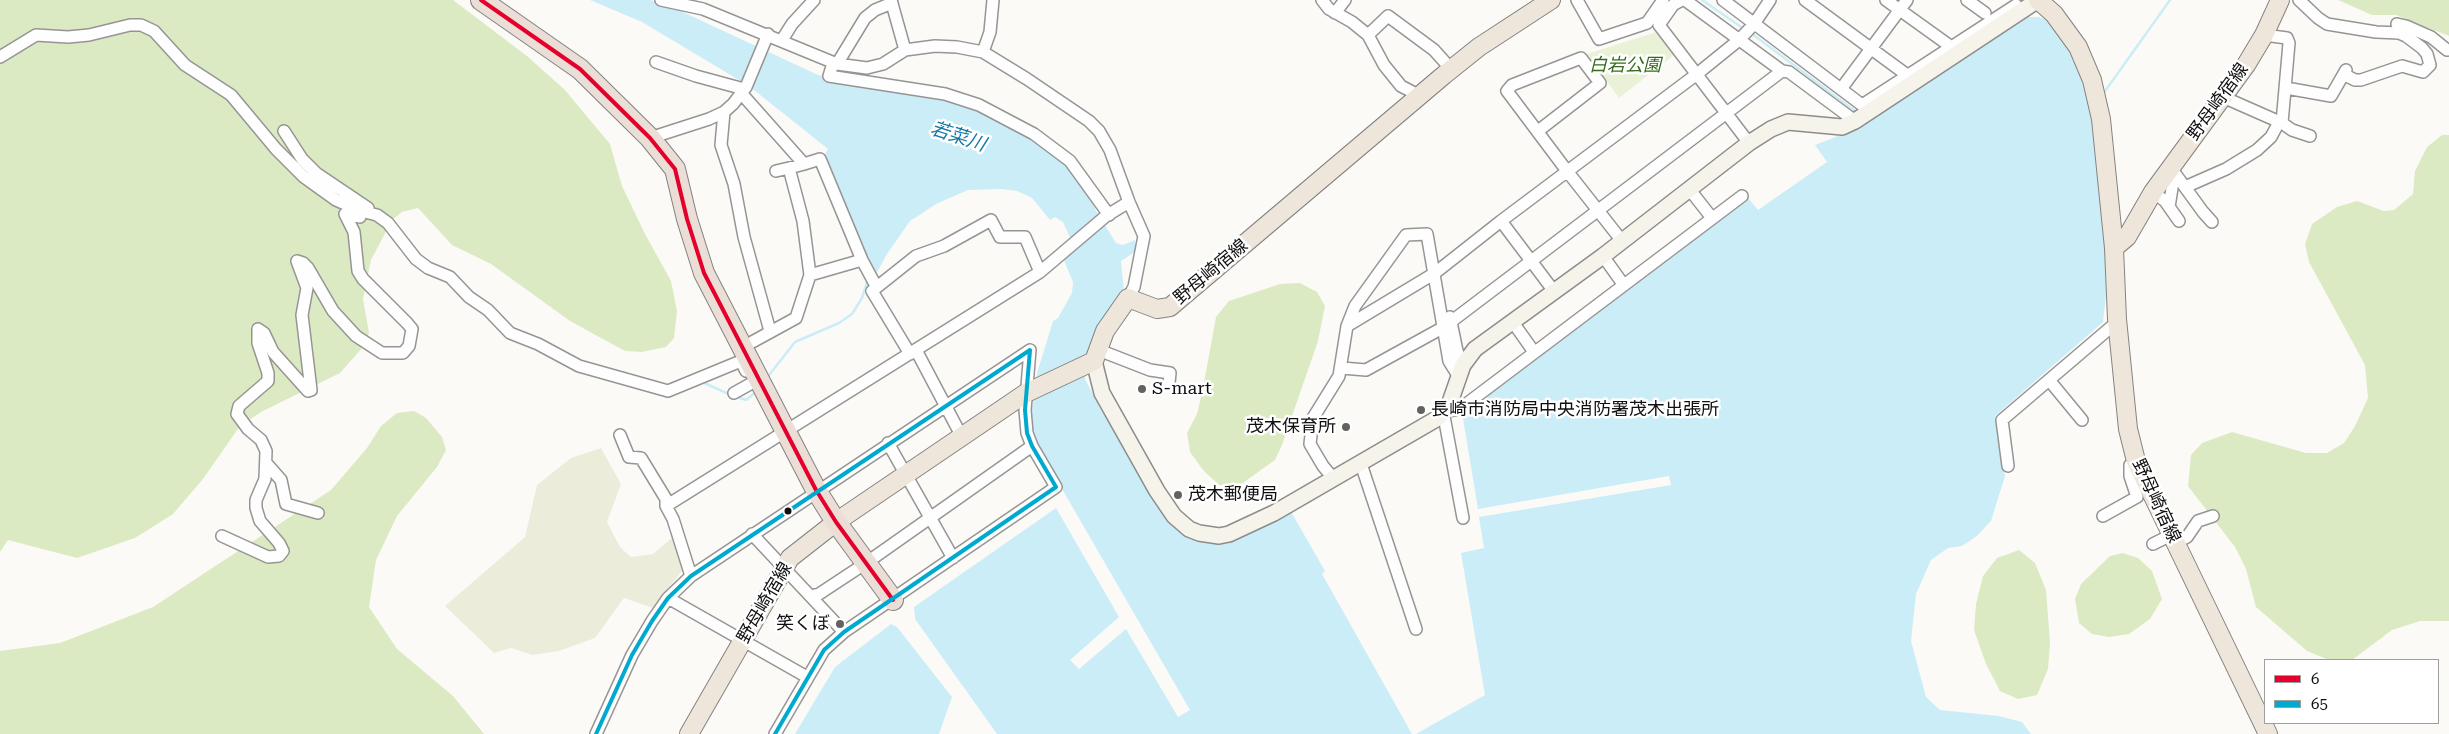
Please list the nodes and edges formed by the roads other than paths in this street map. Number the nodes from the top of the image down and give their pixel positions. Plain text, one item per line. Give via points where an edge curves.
1 (481, 0) edge
2 (661, 0) edge
3 (814, 0) edge
4 (993, 0) edge
5 (1322, 0) edge
6 (1344, 0) edge
7 (1551, 0) edge
8 (1576, 0) edge
9 (1663, 0) edge
10 (1684, 0) edge
11 (1723, 0) edge
12 (1770, 0) edge
13 (1805, 0) edge
14 (1886, 0) edge
15 (1907, 0) edge
16 (1967, 0) edge
17 (2038, 0) edge
18 (2299, 0) edge
19 (892, 2) edge
20 (2276, 2) edge
21 (2016, 5) dead end
22 (1900, 10) junction
23 (1334, 12) junction
24 (1985, 13) dead end
25 (2398, 24) dead end
26 (1752, 26) junction
27 (768, 34) junction
28 (1368, 35) junction
29 (2264, 35) junction
30 (782, 40) junction
31 (1739, 40) junction
32 (1950, 46) junction
33 (2422, 48) junction
34 (1871, 49) junction
35 (905, 50) junction
36 (2448, 50) edge
37 (983, 52) junction
38 (0, 58) edge
39 (656, 62) dead end
40 (835, 64) junction
41 (1451, 69) junction
42 (1782, 71) junction
43 (1697, 74) junction
44 (1906, 75) junction
45 (2286, 88) junction
46 (1842, 89) junction
47 (744, 90) junction
48 (1420, 96) junction
49 (2223, 97) junction
50 (724, 112) junction
51 (1727, 113) junction
52 (1855, 121) junction
53 (2280, 123) junction
54 (284, 131) dead end
55 (1538, 131) junction
56 (2310, 136) dead end
57 (650, 138) junction
58 (1749, 143) junction
59 (804, 164) junction
60 (789, 168) junction
61 (776, 171) dead end
62 (1567, 171) junction
63 (2168, 171) junction
64 (2185, 187) junction
65 (1690, 190) junction
66 (2153, 192) junction
67 (1742, 196) dead end
68 (1129, 202) junction
69 (2169, 207) junction
70 (1598, 210) junction
71 (377, 215) junction
72 (1108, 215) junction
73 (1712, 218) junction
74 (1501, 221) junction
75 (2179, 221) dead end
76 (2212, 222) dead end
77 (388, 223) junction
78 (1622, 241) junction
79 (2114, 248) junction
80 (1603, 256) junction
81 (1530, 260) junction
82 (864, 263) junction
83 (1438, 271) junction
84 (1040, 272) junction
85 (810, 275) junction
86 (875, 283) junction
87 (1623, 284) junction
88 (1553, 290) junction
89 (1128, 298) junction
90 (1512, 322) junction
91 (2117, 322) junction
92 (1447, 324) junction
93 (1347, 326) junction
94 (770, 331) junction
95 (743, 347) junction
96 (913, 352) junction
97 (1534, 352) junction
98 (1095, 355) junction
99 (1342, 368) junction
100 (1461, 371) junction
101 (2049, 380) junction
102 (759, 382) junction
103 (1169, 383) dead end
104 (1032, 390) junction
105 (734, 393) dead end
106 (945, 406) junction
107 (1443, 411) junction
108 (2082, 420) dead end
109 (786, 431) junction
110 (620, 435) dead end
111 (962, 437) junction
112 (888, 444) junction
113 (1032, 446) junction
114 (2136, 461) junction
115 (266, 463) junction
116 (1361, 464) junction
117 (2008, 466) dead end
118 (905, 476) junction
119 (1333, 478) junction
120 (816, 490) junction
121 (666, 506) junction
122 (318, 513) dead end
123 (2103, 516) dead end
124 (2213, 516) dead end
125 (929, 518) junction
126 (1463, 518) dead end
127 (836, 522) junction
128 (752, 534) junction
129 (222, 536) dead end
130 (2173, 539) junction
131 (2153, 544) dead end
132 (953, 558) junction
133 (866, 563) junction
134 (784, 567) junction
135 (691, 576) junction
136 (811, 596) junction
137 (668, 598) junction
138 (893, 600) junction
139 (1416, 629) dead end
140 (844, 632) junction
141 (743, 640) junction
142 (807, 677) junction
143 (596, 734) edge
144 (689, 734) edge
145 (775, 734) edge
146 (2268, 734) edge

1 - 57 highway via 580,69
2 - 27 street via 703,8
3 - 30 street
4 - 37 street via 990,32
5 - 23 street
6 - 23 street
7 - 41 main road, 野母崎宿線 via 1479,46
8 - 9 street via 1599,44 1647,23
10 - 31 street
10 - 43 street via 1673,5 1659,25
11 - 26 street
12 - 26 street
13 - 34 street
14 - 22 street
15 - 22 street
16 - 24 street
17 - 52 street
17 - 79 main road, 野母崎宿線 via 2054,14 2078,46 2086,64 2099,112
18 - 33 street via 2327,24 2399,33
19 - 35 street
19 - 40 street via 865,18
20 - 29 main road, 野母崎宿線
21 - 32 street
22 - 32 street
22 - 34 street
23 - 28 street
25 - 36 street via 2431,38
26 - 31 street
26 - 46 street
27 - 30 street
27 - 47 street
28 - 41 street via 1388,16 1434,50
28 - 48 street via 1384,65 1401,86
29 - 45 street via 2287,38 2290,43
29 - 49 main road, 野母崎宿線
30 - 40 street
31 - 42 street
31 - 43 street
32 - 44 street
33 - 36 street
33 - 45 street via 2430,65 2425,71 2402,66 2361,80 2354,80 2345,73 2335,92 2328,97
34 - 44 street
34 - 46 street
35 - 37 street via 935,46
35 - 40 street via 883,64 868,68
37 - 68 street via 1027,78 1095,126 1110,150
38 - 71 street via 36,35 89,35 141,25 154,31 185,65 231,95 304,177 336,200
39 - 47 street
40 - 72 street via 830,76 945,94 979,105 1034,134 1070,161
41 - 48 main road, 野母崎宿線
42 - 51 street
42 - 52 street via 1789,72
43 - 51 street
43 - 62 street
44 - 46 street via 1862,105
45 - 53 street
47 - 50 street
47 - 59 street
48 - 89 main road, 野母崎宿線 via 1170,307 1157,309
49 - 53 street
49 - 63 main road, 野母崎宿線
50 - 57 street
50 - 94 street via 721,146 734,184 744,237
51 - 58 street
51 - 70 street
52 - 58 street via 1842,127 1788,122
53 - 56 street
53 - 64 street via 2272,138 2257,150 2226,169
54 - 71 street via 302,159 316,173
55 - 55 street via 1600,83 1581,58 1512,85 1508,91
55 - 62 street
57 - 95 highway via 675,169 686,219 704,273
58 - 65 street
59 - 60 street
59 - 82 street via 820,159
60 - 61 street
60 - 85 street via 803,221
62 - 70 street
62 - 74 street
63 - 64 street
63 - 66 main road, 野母崎宿線
63 - 69 street via 2173,182
64 - 76 street
65 - 73 street
65 - 78 street
66 - 69 street
66 - 79 main road, 野母崎宿線 via 2127,237
67 - 73 street
68 - 72 street
68 - 89 street via 1144,236 1134,287
69 - 75 street
70 - 78 street
70 - 81 street
71 - 77 street
72 - 84 street
73 - 87 street
74 - 81 street
74 - 83 street
77 - 102 street via 416,259 450,277 510,333 578,366 668,391 741,361
77 - 115 street via 345,214 354,232 358,271 362,279 412,329 406,350 403,353 382,353 356,336 333,311 308,268 297,261 307,288 303,322 311,390 308,391 273,352 264,333 258,329 258,343 268,381 239,406 237,414 261,440 266,451
78 - 80 street
79 - 91 main road, 野母崎宿線
80 - 87 street
80 - 88 street
81 - 88 street
81 - 92 street
82 - 85 street
82 - 86 street
83 - 92 street
83 - 93 street
83 - 93 street via 1427,234 1406,235 1356,306
84 - 86 street via 1025,237 1000,237 991,220 944,246 916,256
84 - 96 street
85 - 94 street via 796,318
86 - 96 street via 872,291
87 - 97 street
88 - 90 street
89 - 98 main road via 1105,331
90 - 97 street
90 - 100 street via 1475,349
91 - 101 street
91 - 114 main road, 野母崎宿線 via 2128,429
92 - 99 street via 1366,370
92 - 100 street via 1450,361
93 - 99 street
94 - 95 street
95 - 102 highway
96 - 106 street
96 - 109 street
97 - 107 street via 1465,405
98 - 103 street via 1170,373
98 - 104 main road, 野母崎宿線
98 - 119 street via 1102,393 1157,491 1174,516 1189,529 1209,536 1229,534 1267,517
99 - 119 street via 1335,386 1316,412 1309,434 1313,451
100 - 107 street via 1449,405
101 - 108 street
101 - 117 street via 2002,420
102 - 105 street
102 - 109 highway
104 - 106 street via 1030,350
104 - 111 main road, 野母崎宿線
104 - 113 street via 1027,433
106 - 111 street
106 - 112 street
107 - 116 street via 1424,427
107 - 126 street
109 - 120 highway
109 - 121 street
110 - 121 street via 629,457 641,458 666,499
111 - 118 main road, 野母崎宿線
112 - 118 street
112 - 120 street
113 - 125 street
113 - 132 street via 1056,487
114 - 123 street via 2130,465 2130,476 2137,497
114 - 130 main road, 野母崎宿線
115 - 122 street via 281,480 286,504
115 - 129 street via 256,508 260,521 283,551 279,556 268,557
116 - 119 street
116 - 139 street
118 - 125 street
118 - 127 main road, 野母崎宿線
120 - 127 highway
120 - 128 street
121 - 135 street
124 - 130 street via 2198,521 2186,536
125 - 132 street
125 - 133 street
127 - 133 highway
127 - 134 main road, 野母崎宿線 via 790,558
128 - 134 street
128 - 135 street
130 - 131 street
130 - 146 main road, 野母崎宿線
132 - 138 street
133 - 136 street
133 - 138 highway
134 - 136 street
134 - 141 main road, 野母崎宿線
135 - 137 street
136 - 140 street
137 - 141 street
137 - 143 street via 632,656
138 - 140 street
140 - 142 street via 824,650
141 - 142 street
141 - 144 main road, 野母崎宿線
142 - 145 street

